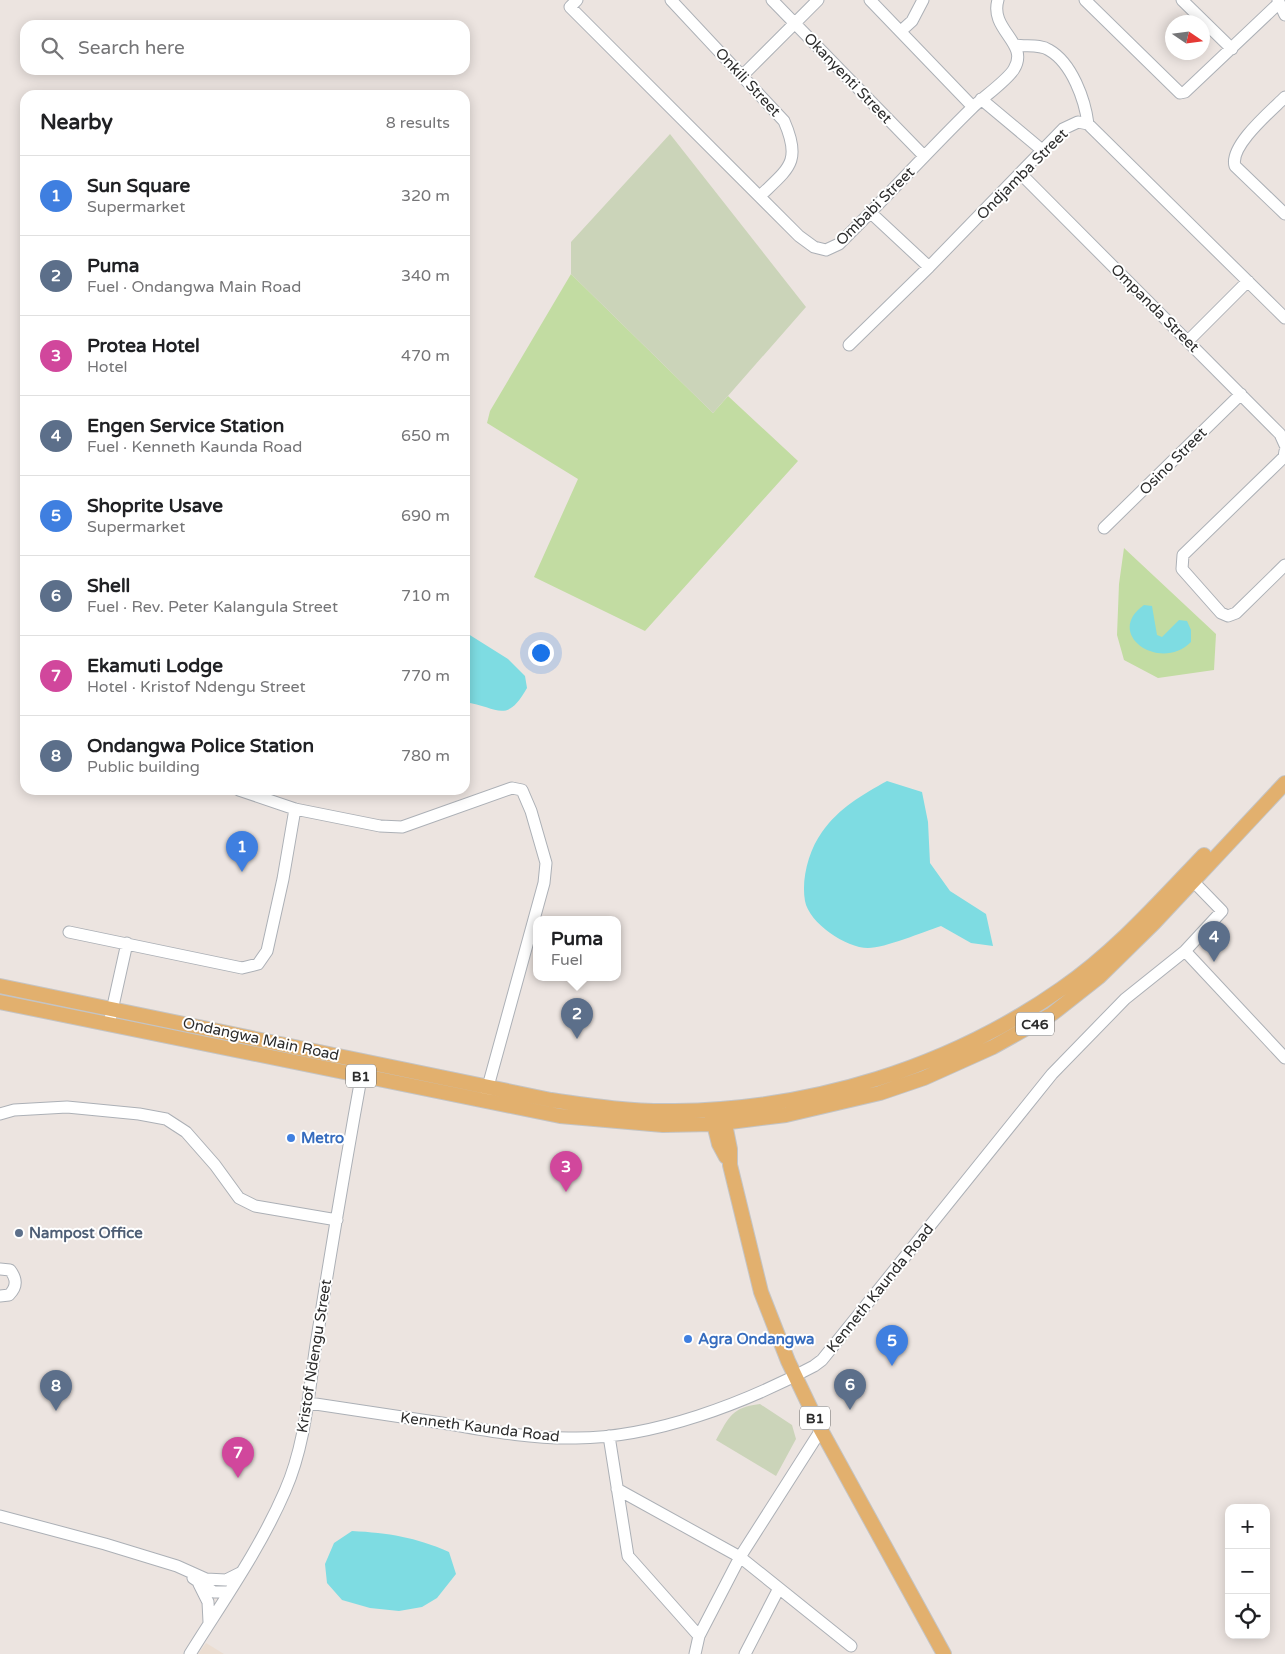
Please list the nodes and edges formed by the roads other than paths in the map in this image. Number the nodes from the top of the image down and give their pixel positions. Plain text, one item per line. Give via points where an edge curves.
1 (671, 0) edge
2 (772, 0) edge
3 (818, 0) edge
4 (870, 0) edge
5 (923, 0) edge
6 (998, 0) edge
7 (1085, 0) edge
8 (1182, 0) edge
9 (1278, 2) edge
10 (574, 3) edge
11 (1285, 15) edge
12 (796, 23) junction
13 (901, 31) junction
14 (1015, 45) junction
15 (1232, 48) junction
16 (743, 75) junction
17 (1285, 97) edge
18 (977, 103) junction
19 (1088, 124) junction
20 (1042, 150) junction
21 (924, 156) junction
22 (1020, 173) junction
23 (760, 196) junction
24 (1283, 208) edge
25 (871, 213) junction
26 (929, 267) junction
27 (1248, 281) junction
28 (1285, 318) edge
29 (1188, 341) junction
30 (849, 345) dead end
31 (1240, 394) junction
32 (1285, 445) edge
33 (1285, 450) edge
34 (1104, 528) dead end
35 (1285, 565) edge
36 (1285, 783) edge
37 (255, 795) edge
38 (295, 808) junction
39 (1189, 878) junction
40 (535, 916) edge
41 (533, 923) edge
42 (69, 932) dead end
43 (126, 943) junction
44 (1185, 950) junction
45 (0, 986) edge
46 (0, 1002) edge
47 (113, 1008) junction
48 (109, 1024) junction
49 (1285, 1058) edge
50 (364, 1062) junction
51 (361, 1076) junction
52 (488, 1087) junction
53 (484, 1101) junction
54 (717, 1109) junction
55 (0, 1114) edge
56 (719, 1123) junction
57 (337, 1220) junction
58 (0, 1269) edge
59 (0, 1296) edge
60 (796, 1376) junction
61 (309, 1403) junction
62 (821, 1430) junction
63 (609, 1436) junction
64 (617, 1489) junction
65 (0, 1516) edge
66 (740, 1557) junction
67 (177, 1566) junction
68 (242, 1572) junction
69 (198, 1582) junction
70 (778, 1590) junction
71 (230, 1592) junction
72 (210, 1622) junction
73 (699, 1636) junction
74 (851, 1646) dead end
75 (190, 1654) edge
76 (695, 1654) edge
77 (745, 1654) edge
78 (944, 1654) edge

1 - 16 street, Onkili Street
2 - 12 street, Okanyenti Street
3 - 12 street
4 - 13 street
5 - 13 street via 912,21
6 - 14 street via 996,17
7 - 15 street via 1180,93 1185,92
8 - 15 street
9 - 11 street
9 - 15 street
10 - 23 street, Ombabi Street
12 - 16 street
12 - 21 street, Okanyenti Street
13 - 18 street
14 - 18 street, Ombabi Street via 1014,69
14 - 19 street via 1040,46 1059,58 1079,87
16 - 23 street, Onkili Street via 784,121 794,150 781,175
17 - 24 street via 1246,137 1235,152 1234,162
18 - 20 street
18 - 21 street, Ombabi Street
19 - 20 street, Ondjamba Street via 1078,122 1063,129
19 - 27 street, Ondjamba Street
20 - 22 street, Ondjamba Street
21 - 25 street, Ombabi Street
22 - 26 street, Ondjamba Street
22 - 29 street, Ompanda Street
23 - 25 street, Ombabi Street via 799,236 814,247 826,250 839,244
25 - 26 street
26 - 30 street, Ondjamba Street
27 - 28 street, Ondjamba Street
27 - 29 street
29 - 31 street, Ompanda Street
31 - 32 street, Ompanda Street via 1280,434
31 - 34 street, Osino Street
33 - 35 street via 1284,457 1182,555 1181,562 1182,569 1228,616 1236,613
36 - 39 main road, C46
37 - 38 street
38 - 40 street via 380,826 402,826 512,788 522,790 546,862
38 - 43 street via 267,951 258,964 242,968
39 - 44 street, Kenneth Kaunda Road via 1222,911
39 - 54 main road, C46 via 1104,956 1062,988 1029,1010 955,1049 872,1081 824,1094
39 - 56 main road, C46 via 1154,923 1099,977 1028,1029 960,1063 880,1093 786,1115
41 - 52 street
42 - 43 street
43 - 47 street
44 - 49 street
44 - 60 street, Kenneth Kaunda Road via 1125,999 1052,1074 822,1360
45 - 47 main road, Ondangwa Main Road / B1
46 - 48 main road, Ondangwa Main Road / B1
47 - 48 street
47 - 50 main road, Ondangwa Main Road / B1
48 - 51 main road, Ondangwa Main Road / B1
50 - 51 street, Kristof Ndengu Street
50 - 52 main road, Ondangwa Main Road / B1
51 - 53 main road, Ondangwa Main Road / B1
51 - 57 street, Kristof Ndengu Street
52 - 53 street
52 - 54 main road, Ondangwa Main Road / B1 via 591,1106 673,1111
53 - 56 main road, Ondangwa Main Road / B1 via 591,1120 663,1125
54 - 56 main road, B1
55 - 57 street via 14,1110 67,1107 166,1119 186,1132 239,1198 255,1206
56 - 60 main road, B1 via 720,1144 730,1164 761,1292
57 - 61 street, Kristof Ndengu Street
58 - 59 street via 10,1270 16,1284 9,1295
60 - 62 main road, B1
60 - 63 street, Kenneth Kaunda Road via 693,1417
61 - 63 street, Kenneth Kaunda Road via 537,1437
61 - 68 street, Kristof Ndengu Street via 286,1490
62 - 66 street
62 - 78 main road, B1
63 - 64 street
64 - 66 street
64 - 73 street via 628,1556
65 - 67 street
66 - 70 street
66 - 73 street
67 - 68 street via 212,1580 226,1580
67 - 69 street
68 - 71 street, Kristof Ndengu Street
69 - 71 street via 217,1593
69 - 72 street via 208,1602
70 - 74 street
70 - 77 street
71 - 72 street, Kristof Ndengu Street
72 - 75 street, Kristof Ndengu Street
73 - 76 street

